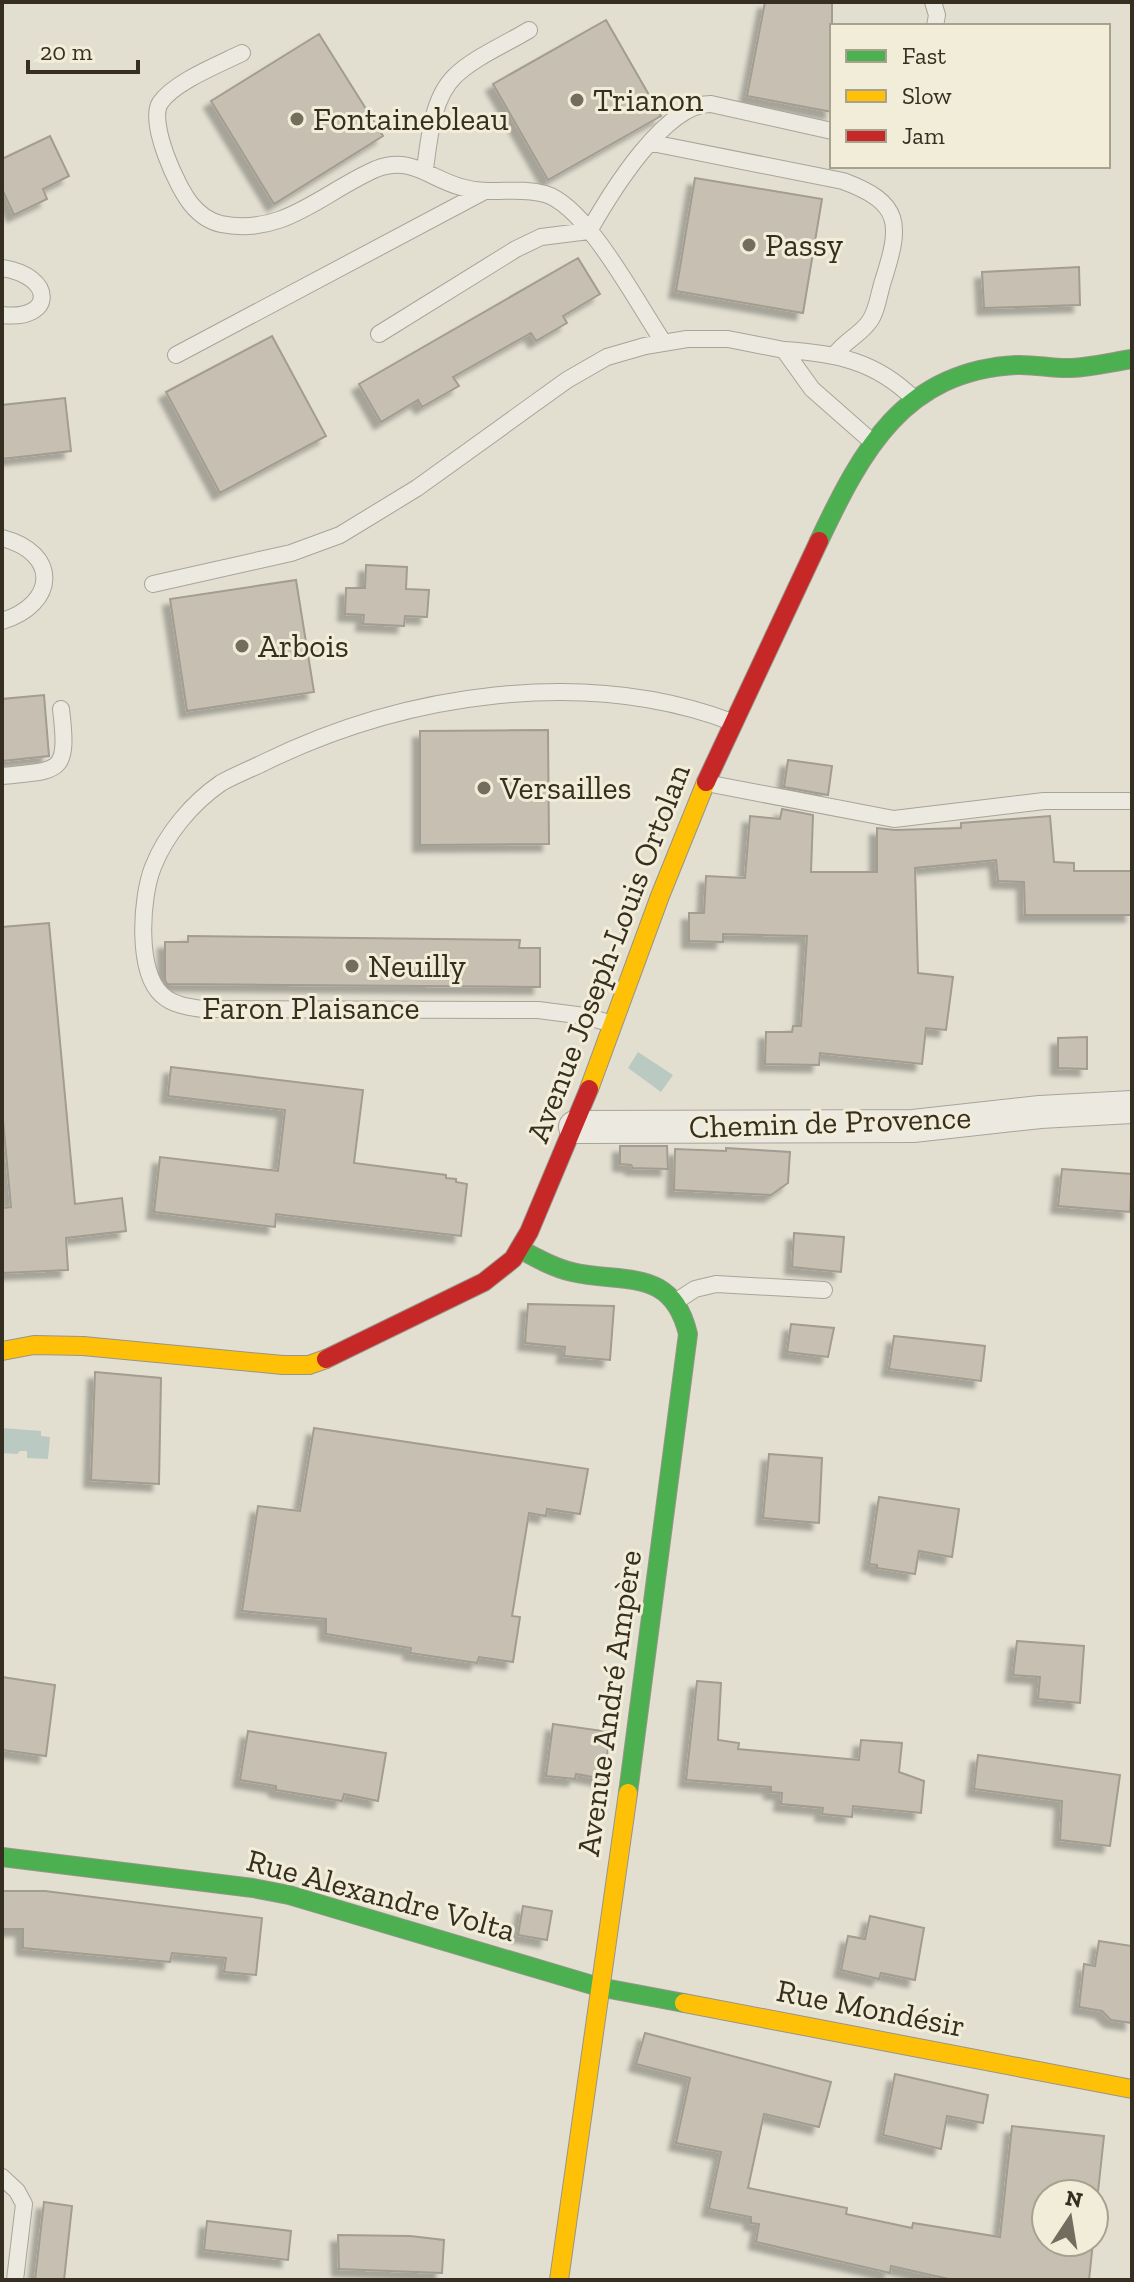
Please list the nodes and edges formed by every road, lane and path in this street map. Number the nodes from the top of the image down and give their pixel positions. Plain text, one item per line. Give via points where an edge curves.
1 (933, 2) edge
2 (935, 24) edge
3 (529, 30) dead end
4 (242, 53) dead end
5 (830, 131) edge
6 (652, 143) junction
7 (425, 169) junction
8 (483, 192) junction
9 (589, 231) junction
10 (2, 268) edge
11 (2, 315) edge
12 (379, 334) dead end
13 (664, 343) junction
14 (784, 350) junction
15 (176, 355) dead end
16 (834, 356) junction
17 (1132, 359) edge
18 (915, 400) junction
19 (872, 441) junction
20 (2, 538) edge
21 (153, 584) dead end
22 (2, 621) edge
23 (61, 709) dead end
24 (734, 722) junction
25 (2, 776) edge
26 (705, 783) junction
27 (1132, 801) edge
28 (612, 1024) junction
29 (1132, 1107) edge
30 (575, 1127) junction
31 (520, 1249) junction
32 (824, 1290) dead end
33 (676, 1301) junction
34 (2, 1351) edge
35 (2, 1857) edge
36 (599, 1987) junction
37 (1132, 2089) edge
38 (2, 2177) edge
39 (15, 2280) edge
40 (559, 2280) edge

1 - 2 lane
3 - 7 lane via 455,76 444,89
4 - 7 lane via 175,90 157,112 179,185 209,220 232,226 275,223 378,168 404,164
5 - 6 lane via 705,104 679,115
6 - 9 lane
6 - 16 lane via 843,181 888,206 894,236 871,319
7 - 8 lane via 457,186
8 - 9 lane via 549,195 569,207
8 - 15 lane
9 - 12 lane via 541,237 516,249
9 - 13 lane
10 - 11 lane via 33,278 41,298 30,313
13 - 14 lane via 728,339
13 - 21 lane via 607,357 567,380 417,488 340,535 291,553
14 - 16 lane
14 - 19 lane via 812,389
16 - 18 lane via 866,364
17 - 18 street, Avenue Joseph-Louis Ortolan via 1087,367 980,370 933,387
18 - 19 street, Avenue Joseph-Louis Ortolan
19 - 24 street, Avenue Joseph-Louis Ortolan via 846,483
20 - 22 lane via 36,555 45,572 32,607
23 - 25 lane via 60,763 46,772
24 - 26 street, Avenue Joseph-Louis Ortolan
24 - 28 lane, Faron Plaisance via 648,700 580,692 523,693 393,715 302,744 223,782 183,817 152,868 144,953 160,994 185,1006 538,1010
26 - 27 lane via 894,819 1044,801
26 - 28 street, Avenue Joseph-Louis Ortolan
28 - 30 street, Avenue Joseph-Louis Ortolan
29 - 30 street, Chemin de Provence via 913,1126
30 - 31 street, Avenue Joseph-Louis Ortolan
31 - 33 street via 570,1271 650,1283
31 - 34 street, Avenue Joseph-Louis Ortolan via 484,1282 309,1365 83,1346 34,1345
32 - 33 lane via 716,1284
33 - 36 street, Avenue André Ampère via 687,1322 687,1348
35 - 36 street, Rue Alexandre Volta via 289,1895
36 - 37 street, Rue Mondésir
36 - 40 street, Avenue André Ampère
38 - 39 lane via 24,2204

